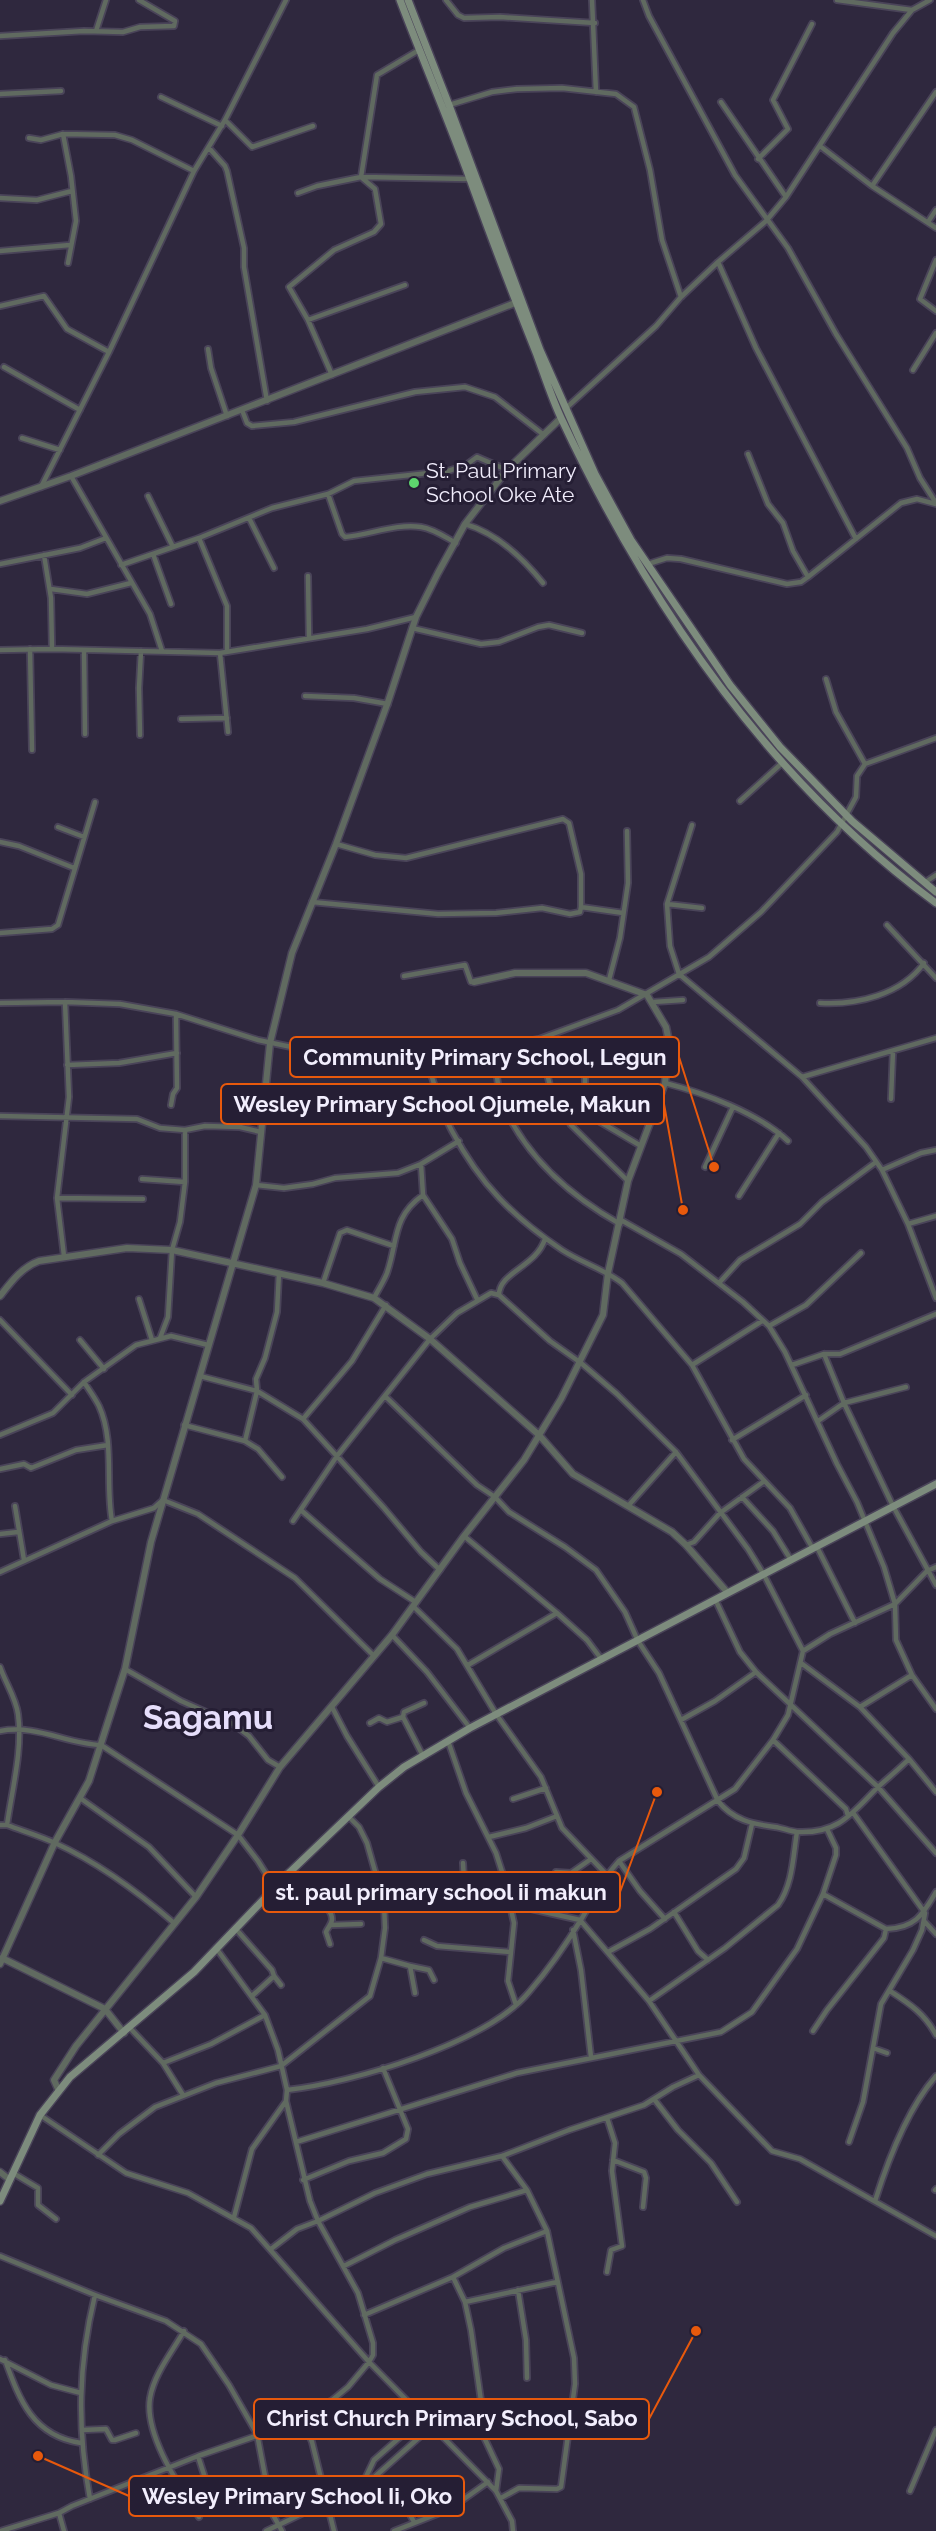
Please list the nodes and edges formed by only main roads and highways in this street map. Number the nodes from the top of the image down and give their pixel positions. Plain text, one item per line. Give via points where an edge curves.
1 (400, 0) edge
2 (408, 0) edge
3 (518, 302) junction
4 (936, 892) edge
5 (936, 903) edge
6 (936, 1484) edge
7 (0, 2201) edge

1 - 3 main road
2 - 3 main road
3 - 4 main road via 595,474 631,540 730,685 780,747 847,816
3 - 5 main road via 561,418 626,543 674,620 734,706 782,763 842,824
6 - 7 main road via 470,1728 378,1787 194,1972 58,2089 40,2115

